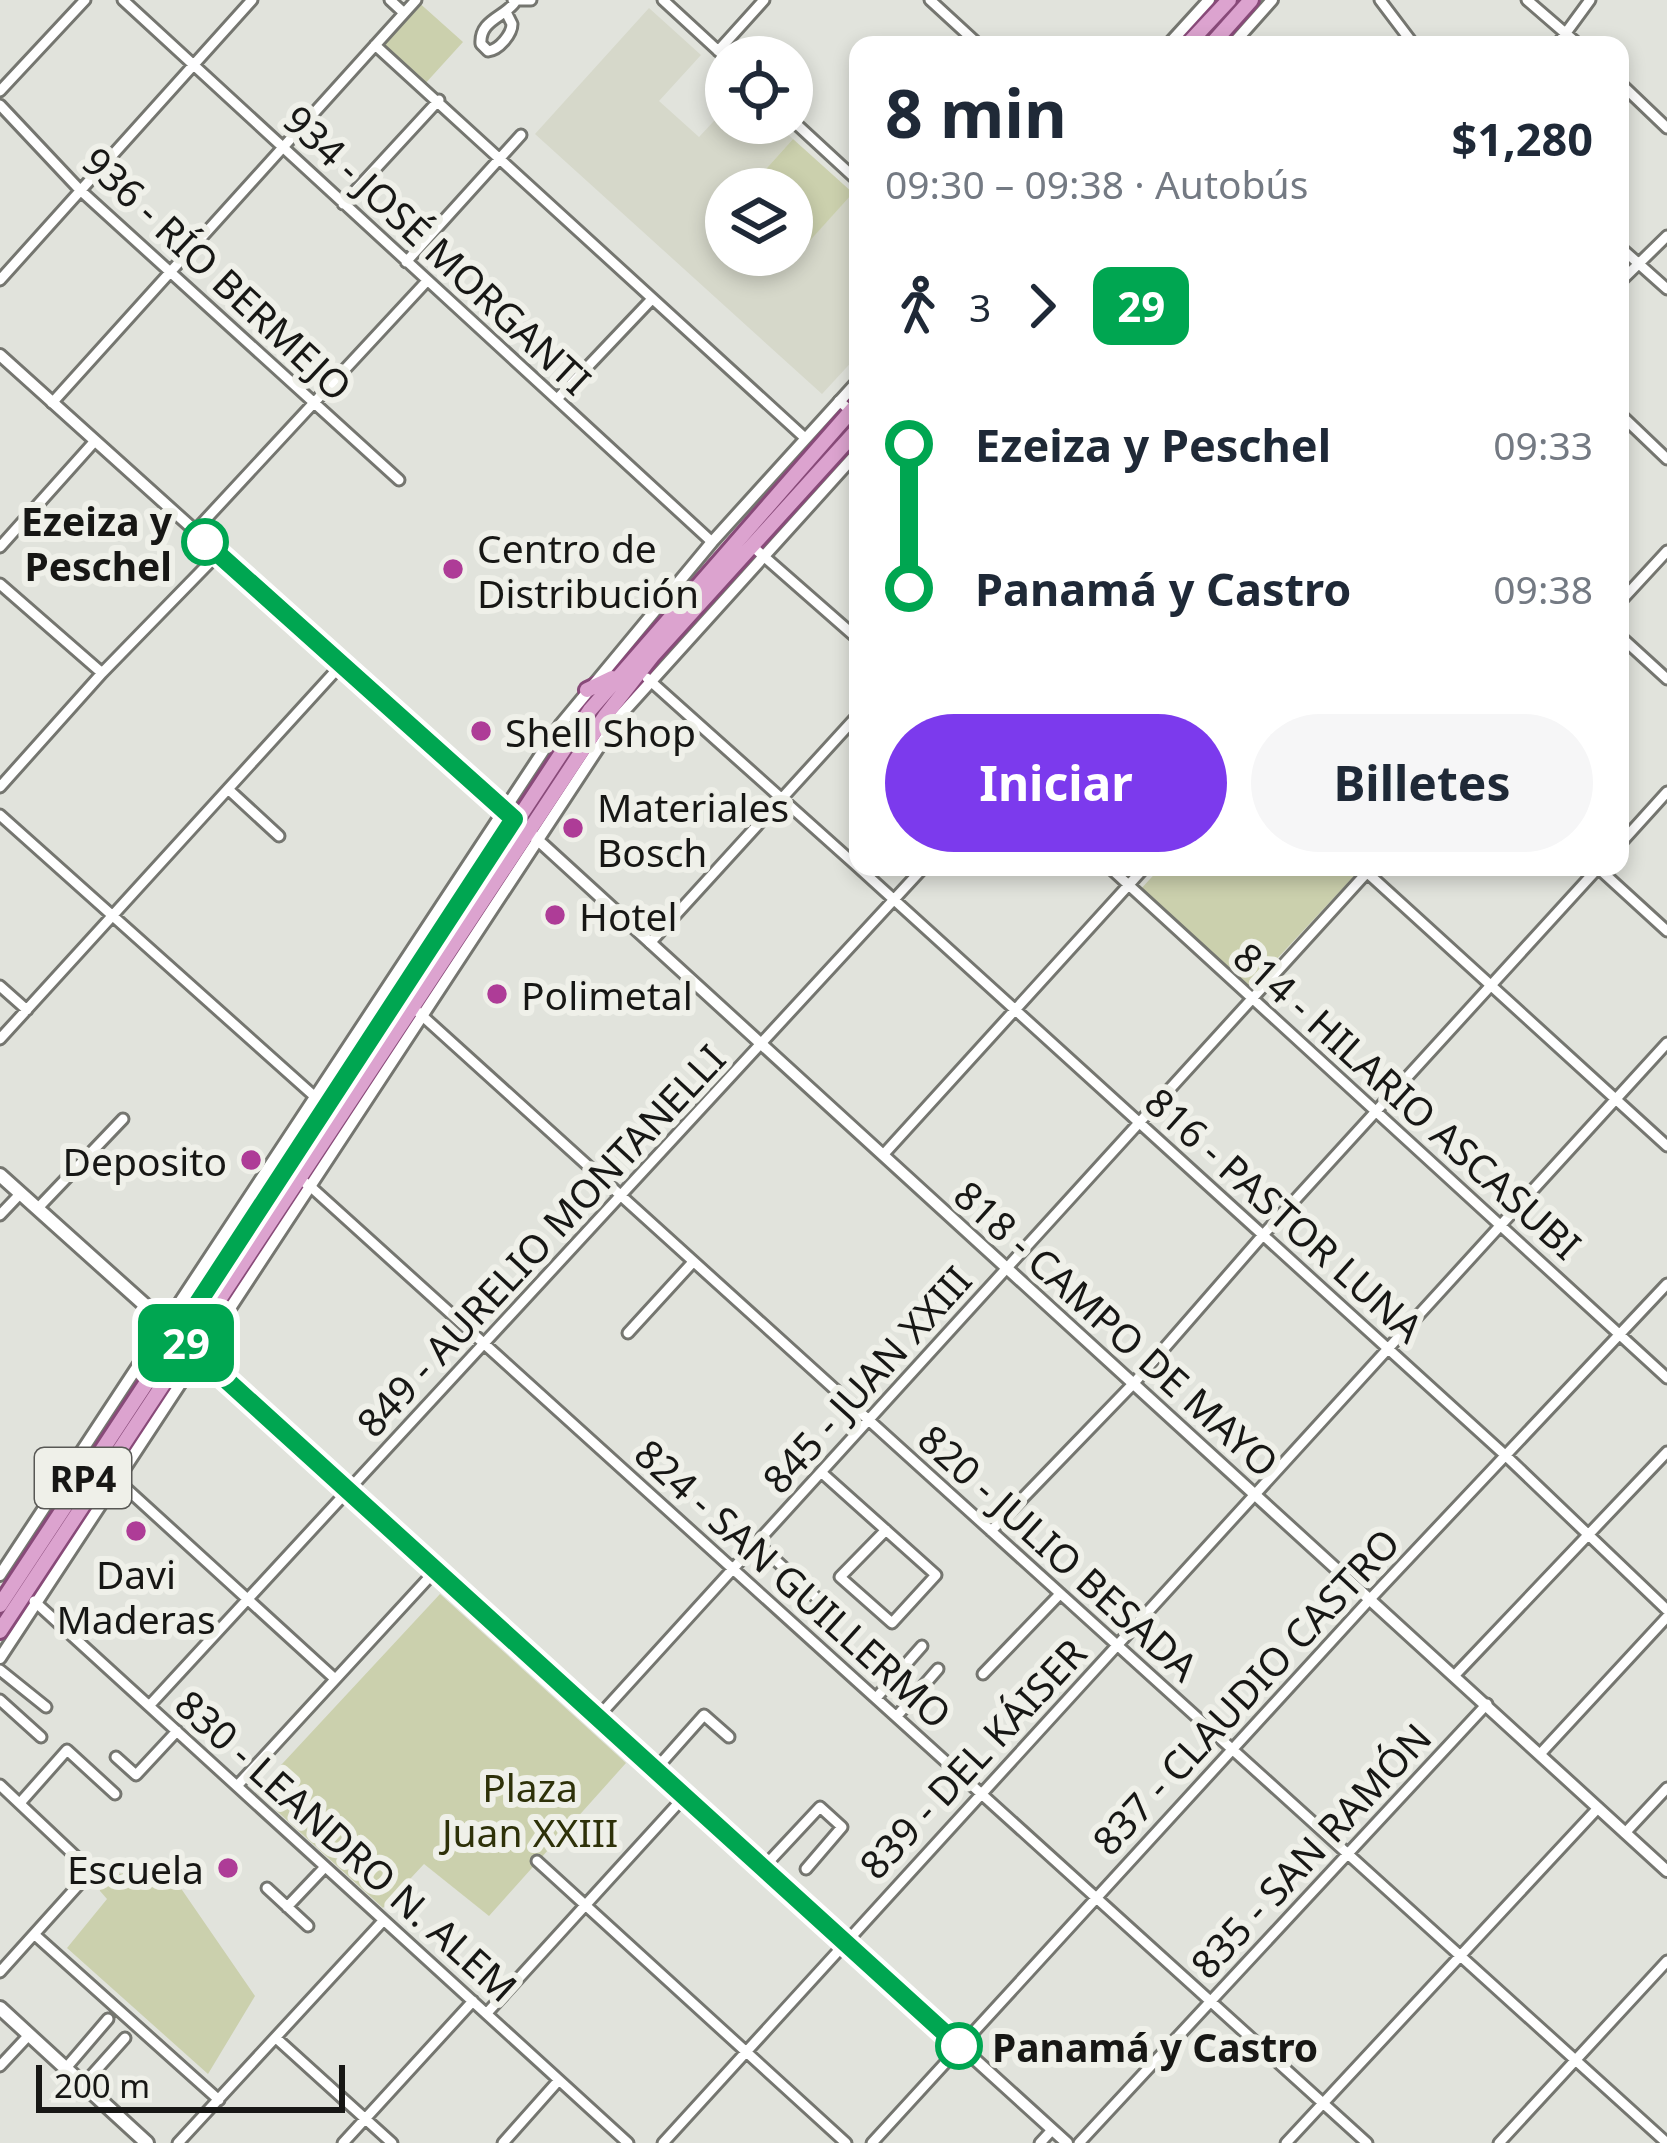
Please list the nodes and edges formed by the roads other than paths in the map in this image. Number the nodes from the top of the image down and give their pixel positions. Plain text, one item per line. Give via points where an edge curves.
1 (85, 0) edge
2 (123, 0) edge
3 (252, 0) edge
4 (390, 0) edge
5 (416, 0) edge
6 (531, 0) edge
7 (663, 0) edge
8 (764, 0) edge
9 (930, 0) edge
10 (1229, 0) edge
11 (1251, 0) edge
12 (1272, 0) edge
13 (1380, 0) edge
14 (1527, 0) edge
15 (1590, 0) edge
16 (514, 1) edge
17 (1204, 2) edge
18 (404, 13) junction
19 (506, 14) dead end
20 (1567, 34) joint
21 (736, 36) edge
22 (969, 36) edge
23 (1176, 36) edge
24 (1195, 36) edge
25 (1228, 36) edge
26 (1231, 36) edge
27 (1407, 36) edge
28 (705, 38) edge
29 (375, 45) junction
30 (193, 65) junction
31 (0, 92) edge
32 (1629, 92) edge
33 (439, 100) junction
34 (0, 104) edge
35 (1667, 128) edge
36 (520, 135) dead end
37 (813, 139) edge
38 (284, 148) junction
39 (501, 157) junction
40 (849, 173) edge
41 (80, 190) junction
42 (343, 204) junction
43 (1667, 236) edge
44 (1629, 256) edge
45 (406, 262) junction
46 (1638, 264) junction
47 (1629, 272) edge
48 (170, 273) junction
49 (0, 280) edge
50 (426, 282) junction
51 (1667, 289) edge
52 (652, 298) junction
53 (0, 355) edge
54 (557, 399) junction
55 (313, 402) junction
56 (52, 403) junction
57 (849, 410) edge
58 (849, 411) edge
59 (1629, 423) edge
60 (806, 439) junction
61 (849, 440) edge
62 (94, 442) junction
63 (1667, 459) edge
64 (849, 461) edge
65 (399, 480) dead end
66 (194, 532) junction
67 (712, 542) junction
68 (0, 547) edge
69 (758, 551) junction
70 (1667, 551) edge
71 (218, 554) junction
72 (0, 584) edge
73 (1629, 592) edge
74 (849, 632) edge
75 (1629, 644) edge
76 (341, 665) junction
77 (102, 673) junction
78 (617, 676) junction
79 (645, 676) junction
80 (1667, 679) edge
81 (587, 690) junction
82 (849, 725) edge
83 (0, 787) edge
84 (228, 790) junction
85 (1667, 792) edge
86 (783, 798) junction
87 (0, 815) edge
88 (520, 824) junction
89 (1629, 834) edge
90 (278, 836) dead end
91 (849, 859) edge
92 (868, 876) edge
93 (916, 876) edge
94 (1119, 876) edge
95 (1137, 876) edge
96 (1360, 876) edge
97 (1373, 876) edge
98 (1590, 876) edge
99 (1608, 876) edge
100 (1129, 885) junction
101 (894, 900) junction
102 (113, 915) junction
103 (1667, 932) edge
104 (650, 943) junction
105 (0, 986) edge
106 (1491, 986) junction
107 (1252, 1000) junction
108 (410, 1006) junction
109 (27, 1010) junction
110 (1016, 1011) junction
111 (425, 1016) junction
112 (0, 1039) edge
113 (761, 1043) junction
114 (1667, 1043) edge
115 (313, 1095) junction
116 (1616, 1099) junction
117 (1377, 1109) junction
118 (123, 1119) dead end
119 (1139, 1121) junction
120 (1667, 1146) edge
121 (883, 1155) junction
122 (285, 1168) junction
123 (0, 1175) edge
124 (305, 1182) junction
125 (20, 1193) junction
126 (621, 1197) junction
127 (38, 1208) junction
128 (0, 1215) edge
129 (1500, 1225) junction
130 (1262, 1235) junction
131 (693, 1262) junction
132 (1007, 1267) junction
133 (1667, 1284) edge
134 (171, 1330) junction
135 (628, 1334) dead end
136 (1620, 1334) junction
137 (487, 1344) junction
138 (1387, 1347) junction
139 (195, 1351) junction
140 (1667, 1378) edge
141 (1135, 1383) junction
142 (869, 1420) junction
143 (1667, 1452) edge
144 (1504, 1455) junction
145 (822, 1473) junction
146 (117, 1480) junction
147 (349, 1492) junction
148 (1256, 1494) junction
149 (886, 1530) junction
150 (992, 1531) junction
151 (1587, 1535) junction
152 (758, 1544) junction
153 (733, 1570) junction
154 (435, 1571) junction
155 (0, 1575) edge
156 (1060, 1594) junction
157 (1371, 1598) junction
158 (30, 1599) junction
159 (248, 1599) junction
160 (820, 1601) dead end
161 (0, 1605) edge
162 (1667, 1614) edge
163 (0, 1631) edge
164 (922, 1646) dead end
165 (1117, 1646) junction
166 (0, 1658) edge
167 (938, 1669) dead end
168 (0, 1670) edge
169 (983, 1674) dead end
170 (1454, 1676) junction
171 (334, 1678) junction
172 (877, 1697) junction
173 (0, 1700) edge
174 (1486, 1704) junction
175 (149, 1706) junction
176 (46, 1707) dead end
177 (897, 1716) junction
178 (598, 1718) junction
179 (177, 1731) junction
180 (41, 1737) dead end
181 (729, 1737) dead end
182 (1232, 1751) junction
183 (1541, 1754) junction
184 (116, 1757) dead end
185 (655, 1770) junction
186 (0, 1785) edge
187 (237, 1786) junction
188 (1667, 1788) edge
189 (115, 1794) dead end
190 (980, 1794) junction
191 (684, 1797) junction
192 (20, 1803) junction
193 (1598, 1808) junction
194 (1625, 1832) junction
195 (1345, 1854) junction
196 (537, 1861) dead end
197 (325, 1867) junction
198 (763, 1868) junction
199 (806, 1869) dead end
200 (1667, 1871) edge
201 (267, 1888) dead end
202 (1095, 1897) junction
203 (586, 1905) junction
204 (287, 1907) junction
205 (383, 1921) junction
206 (308, 1926) dead end
207 (34, 1935) junction
208 (844, 1941) junction
209 (1461, 1957) junction
210 (1667, 1961) edge
211 (0, 1972) edge
212 (1211, 2000) junction
213 (473, 2001) junction
214 (0, 2008) edge
215 (487, 2013) junction
216 (108, 2019) dead end
217 (29, 2035) junction
218 (125, 2038) dead end
219 (276, 2038) junction
220 (959, 2046) junction
221 (746, 2050) junction
222 (1575, 2062) junction
223 (0, 2066) edge
224 (66, 2068) junction
225 (560, 2080) junction
226 (83, 2084) junction
227 (218, 2100) junction
228 (1322, 2103) junction
229 (365, 2119) junction
230 (1052, 2130) junction
231 (147, 2143) edge
232 (178, 2143) edge
233 (343, 2143) edge
234 (392, 2143) edge
235 (502, 2143) edge
236 (628, 2143) edge
237 (663, 2143) edge
238 (847, 2143) edge
239 (872, 2143) edge
240 (1040, 2143) edge
241 (1067, 2143) edge
242 (1079, 2143) edge
243 (1286, 2143) edge
244 (1366, 2143) edge
245 (1499, 2143) edge
246 (1667, 2143) edge

1 - 31 street
2 - 30 street, 934 - JOSÉ MORGANTI
3 - 30 street
4 - 18 street
5 - 18 street
6 - 16 street
7 - 28 street
8 - 21 street
9 - 22 street
10 - 24 main road
11 - 25 main road
12 - 26 street
13 - 27 street
14 - 20 street
15 - 20 street
16 - 19 street
17 - 23 street
18 - 29 street
29 - 33 street
29 - 38 street
30 - 38 street, 934 - JOSÉ MORGANTI
30 - 41 street
32 - 35 street
33 - 39 street
33 - 42 street
34 - 41 street, 936 - RÍO BERMEJO
36 - 39 street
37 - 40 street
38 - 42 street, 934 - JOSÉ MORGANTI
38 - 48 street
39 - 45 street
39 - 52 street
41 - 48 street, 936 - RÍO BERMEJO
41 - 49 street
42 - 45 street, 934 - JOSÉ MORGANTI
43 - 46 street
44 - 46 street
45 - 50 street, 934 - JOSÉ MORGANTI
46 - 47 street
46 - 51 street
48 - 55 street, 936 - RÍO BERMEJO
48 - 56 street
50 - 54 street, 934 - JOSÉ MORGANTI
50 - 55 street
52 - 54 street
52 - 60 street
53 - 56 street, 818 - CAMPO DE MAYO
54 - 67 street, 934 - JOSÉ MORGANTI
55 - 65 street, 936 - RÍO BERMEJO
55 - 66 street
56 - 62 street, 818 - CAMPO DE MAYO
57 - 60 street
58 - 78 main road, RP4
59 - 63 street
60 - 67 street
61 - 69 main road, RP4
62 - 66 street, 818 - CAMPO DE MAYO
62 - 68 street
64 - 69 street
66 - 71 street, 818 - CAMPO DE MAYO
67 - 81 street
69 - 74 street
69 - 79 main road, RP4
70 - 73 street
71 - 76 street, 818 - CAMPO DE MAYO
71 - 77 street
72 - 77 street
75 - 80 street
76 - 84 street
76 - 88 street, 818 - CAMPO DE MAYO
77 - 83 street
78 - 81 main road
78 - 88 main road, RP4
79 - 86 street, 816 - PASTOR LUNA
79 - 88 main road, RP4
81 - 88 street
82 - 86 street
84 - 90 street
84 - 102 street
85 - 89 street
86 - 91 street, 816 - PASTOR LUNA
86 - 104 street
87 - 102 street
88 - 104 street, 818 - CAMPO DE MAYO
88 - 108 main road, RP4
88 - 111 street
88 - 115 street
88 - 122 main road, RP4
92 - 101 street, 816 - PASTOR LUNA
93 - 101 street, 849 - AURELIO MONTANELLI
94 - 100 street, 814 - HILARIO ASCASUBI
95 - 100 street
96 - 107 street, 845 - JUAN XXIII
97 - 106 street
98 - 106 street
99 - 103 street
100 - 107 street, 814 - HILARIO ASCASUBI
100 - 110 street
101 - 110 street, 816 - PASTOR LUNA
101 - 113 street, 849 - AURELIO MONTANELLI
102 - 109 street
102 - 115 street
104 - 113 street, 818 - CAMPO DE MAYO
105 - 109 street
106 - 116 street
106 - 117 street
107 - 117 street, 814 - HILARIO ASCASUBI
107 - 119 street, 845 - JUAN XXIII
108 - 111 street, 820 - JULIO BESADA
108 - 124 main road, RP4
109 - 112 street
110 - 119 street, 816 - PASTOR LUNA
110 - 121 street
111 - 124 street
111 - 126 street, 820 - JULIO BESADA
113 - 121 street, 818 - CAMPO DE MAYO
113 - 126 street, 849 - AURELIO MONTANELLI
114 - 116 street, 839 - DEL KÁISER
115 - 134 street
116 - 120 street
116 - 129 street, 839 - DEL KÁISER
117 - 129 street, 814 - HILARIO ASCASUBI
117 - 130 street
118 - 127 street
119 - 130 street, 816 - PASTOR LUNA
119 - 132 street, 845 - JUAN XXIII
121 - 132 street, 818 - CAMPO DE MAYO
122 - 124 street, 824 - SAN GUILLERMO
122 - 134 main road, RP4
123 - 125 main road
124 - 137 street, 824 - SAN GUILLERMO
124 - 139 main road, RP4
125 - 127 main road
125 - 128 street
126 - 131 street, 820 - JULIO BESADA
126 - 137 street, 849 - AURELIO MONTANELLI
127 - 134 main road
129 - 136 street, 814 - HILARIO ASCASUBI
129 - 138 street, 839 - DEL KÁISER
130 - 138 street, 816 - PASTOR LUNA
130 - 141 street
131 - 135 street
131 - 142 street, 820 - JULIO BESADA
132 - 141 street, 818 - CAMPO DE MAYO
132 - 142 street, 845 - JUAN XXIII
133 - 136 street, 837 - CLAUDIO CASTRO
134 - 139 main road
134 - 155 street
134 - 161 main road, RP4
136 - 140 street, 814 - HILARIO ASCASUBI
136 - 144 street, 837 - CLAUDIO CASTRO
137 - 147 street, 849 - AURELIO MONTANELLI
137 - 153 street, 824 - SAN GUILLERMO
138 - 144 street, 816 - PASTOR LUNA
138 - 148 street, 839 - DEL KÁISER
139 - 146 street
139 - 147 street
139 - 158 main road, RP4
141 - 148 street, 818 - CAMPO DE MAYO
141 - 150 street
142 - 145 street, 845 - JUAN XXIII
142 - 150 street, 820 - JULIO BESADA
143 - 151 street
144 - 151 street, 816 - PASTOR LUNA
144 - 157 street, 837 - CLAUDIO CASTRO
145 - 149 street
145 - 152 street, 845 - JUAN XXIII
146 - 158 street
146 - 159 street
147 - 154 street
147 - 159 street, 849 - AURELIO MONTANELLI
148 - 157 street, 818 - CAMPO DE MAYO
148 - 165 street, 839 - DEL KÁISER
149 - 149 street via 936,1575 892,1622 840,1577
150 - 156 street, 820 - JULIO BESADA
151 - 162 street, 816 - PASTOR LUNA
151 - 170 street
152 - 153 street, 845 - JUAN XXIII
152 - 160 street
153 - 172 street, 824 - SAN GUILLERMO
153 - 178 street, 845 - JUAN XXIII
154 - 171 street
154 - 178 street
156 - 165 street, 820 - JULIO BESADA
156 - 169 street
157 - 170 street, 818 - CAMPO DE MAYO
157 - 182 street, 837 - CLAUDIO CASTRO
158 - 163 main road, RP4
158 - 166 street
158 - 175 street, 830 - LEANDRO N. ALEM
159 - 171 street
159 - 175 street, 849 - AURELIO MONTANELLI
162 - 183 street
164 - 172 street
165 - 182 street, 820 - JULIO BESADA
165 - 190 street, 839 - DEL KÁISER
167 - 177 street
168 - 176 street
170 - 174 street, 818 - CAMPO DE MAYO
171 - 187 street
172 - 177 street, 824 - SAN GUILLERMO
173 - 180 street
174 - 183 street, 818 - CAMPO DE MAYO
174 - 195 street, 835 - SAN RAMÓN
175 - 179 street, 830 - LEANDRO N. ALEM
177 - 190 street, 824 - SAN GUILLERMO
178 - 185 street
179 - 184 street via 136,1775
179 - 187 street, 830 - LEANDRO N. ALEM
181 - 185 street via 704,1715
182 - 195 street, 820 - JULIO BESADA
182 - 202 street, 837 - CLAUDIO CASTRO
183 - 193 street, 818 - CAMPO DE MAYO
185 - 191 street
186 - 192 street
187 - 197 street, 830 - LEANDRO N. ALEM
188 - 194 street
189 - 192 street via 67,1750
190 - 202 street, 824 - SAN GUILLERMO
190 - 208 street, 839 - DEL KÁISER
191 - 198 street
191 - 203 street
192 - 207 street via 91,1871
193 - 194 street, 818 - CAMPO DE MAYO
193 - 209 street
194 - 200 street, 818 - CAMPO DE MAYO
195 - 209 street, 820 - JULIO BESADA
195 - 212 street, 835 - SAN RAMÓN
196 - 203 street
197 - 204 street
197 - 205 street, 830 - LEANDRO N. ALEM
198 - 199 street via 820,1808 842,1827
198 - 208 street
201 - 204 street
202 - 212 street, 824 - SAN GUILLERMO
202 - 220 street, 837 - CLAUDIO CASTRO
203 - 215 street
203 - 221 street
204 - 206 street
205 - 213 street, 830 - LEANDRO N. ALEM
205 - 219 street
207 - 211 street
207 - 227 street
208 - 220 street
208 - 221 street, 839 - DEL KÁISER
209 - 222 street, 820 - JULIO BESADA
209 - 228 street
210 - 222 street
212 - 228 street, 824 - SAN GUILLERMO
212 - 242 street, 835 - SAN RAMÓN
213 - 215 street, 830 - LEANDRO N. ALEM
213 - 229 street
214 - 217 main road
215 - 225 street, 830 - LEANDRO N. ALEM
216 - 224 street
217 - 223 street
217 - 224 main road
218 - 226 street
219 - 227 street
219 - 229 street
220 - 230 street
220 - 239 street, 837 - CLAUDIO CASTRO
221 - 237 street, 839 - DEL KÁISER
221 - 238 street
222 - 245 street
222 - 246 street, 820 - JULIO BESADA
224 - 226 main road
225 - 235 street
225 - 236 street, 830 - LEANDRO N. ALEM
226 - 231 main road
227 - 232 street
228 - 243 street
228 - 244 street, 824 - SAN GUILLERMO
229 - 233 street
229 - 234 street
230 - 240 street
230 - 241 street

